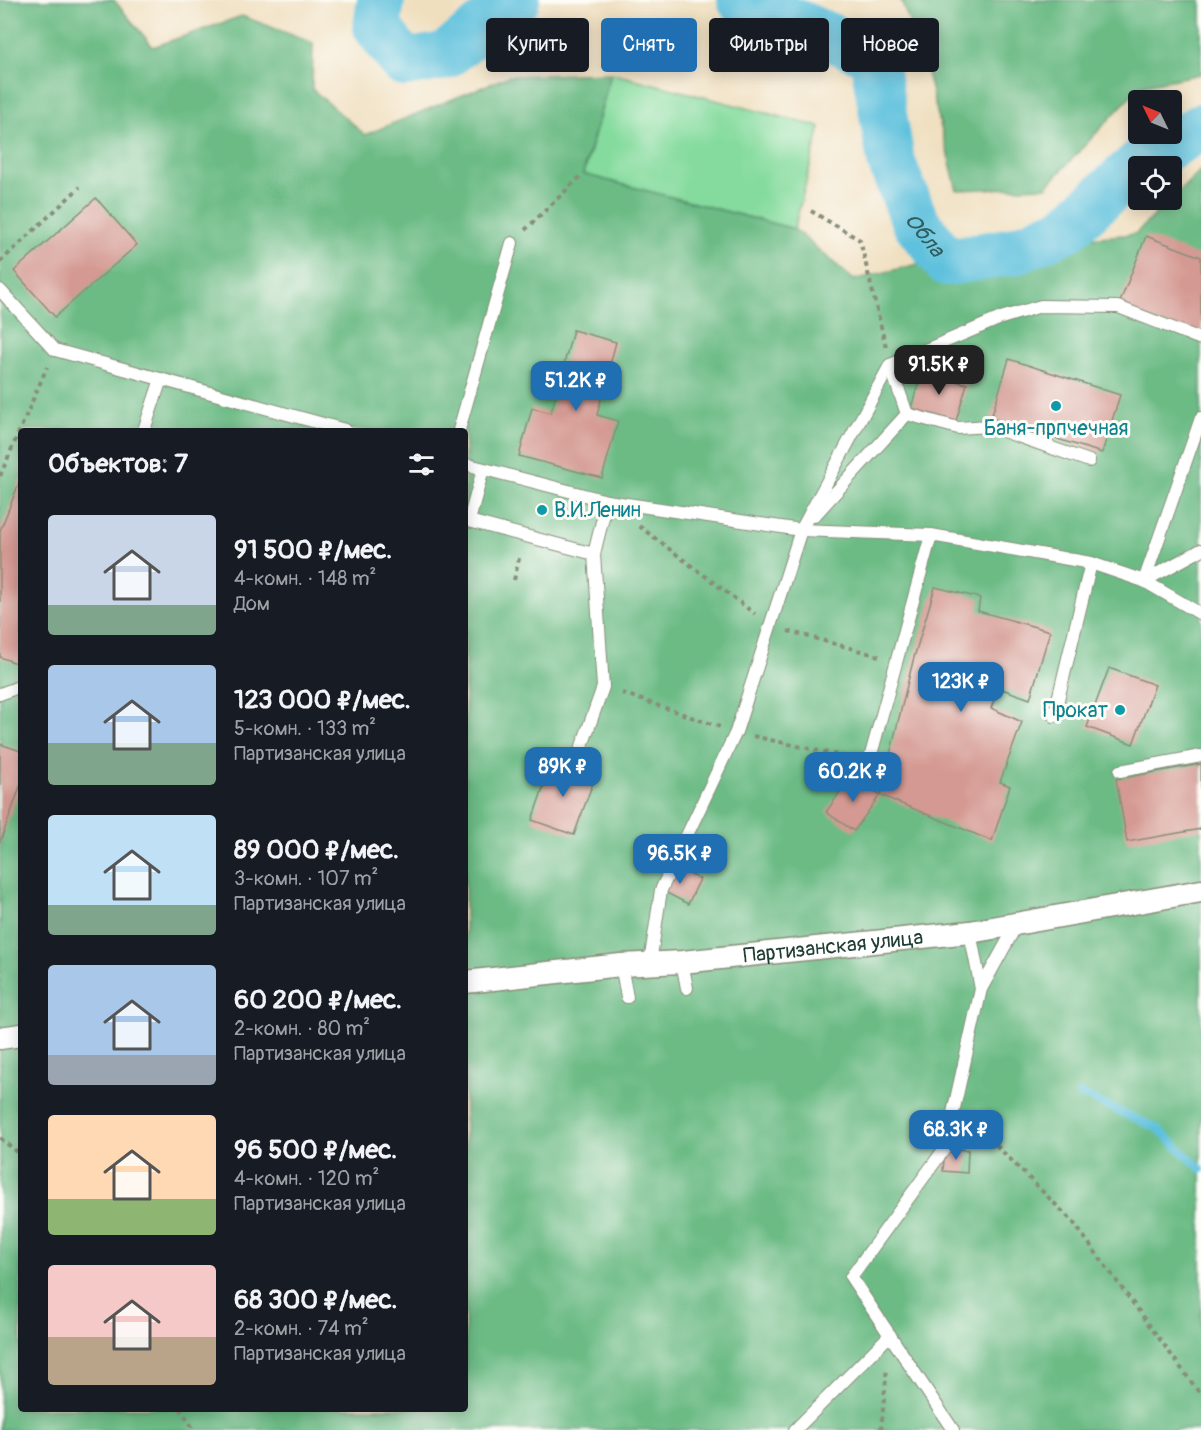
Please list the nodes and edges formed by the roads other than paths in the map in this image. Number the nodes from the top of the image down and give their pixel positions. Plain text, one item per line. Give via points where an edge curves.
1 (512, 243) road end
2 (0, 290) edge
3 (1201, 339) edge
4 (890, 365) junction
5 (161, 379) junction
6 (907, 414) junction
7 (1201, 418) edge
8 (145, 428) edge
9 (338, 428) edge
10 (460, 428) edge
11 (1089, 461) dead end
12 (468, 465) edge
13 (483, 469) junction
14 (607, 501) junction
15 (801, 530) junction
16 (931, 536) junction
17 (1201, 550) edge
18 (594, 554) junction
19 (1091, 563) junction
20 (1144, 581) junction
21 (1201, 614) edge
22 (18, 687) edge
23 (0, 694) edge
24 (1054, 716) dead end
25 (1201, 756) edge
26 (577, 760) dead end
27 (869, 762) road end
28 (1120, 771) dead end
29 (1201, 891) edge
30 (1017, 924) junction
31 (970, 932) junction
32 (682, 962) junction
33 (650, 963) junction
34 (621, 965) junction
35 (468, 982) edge
36 (687, 988) dead end
37 (981, 989) junction
38 (627, 997) dead end
39 (18, 1035) edge
40 (0, 1038) edge
41 (891, 1335) junction
42 (795, 1430) edge
43 (953, 1430) edge

1 - 10 lane
2 - 5 lane via 55,350
3 - 4 lane via 1118,308 1041,306 1001,318
4 - 6 lane
4 - 15 lane
5 - 8 lane
5 - 9 lane
6 - 11 lane via 958,428 989,426
6 - 15 lane
7 - 20 lane
12 - 13 lane
13 - 14 lane
13 - 18 lane via 469,521
14 - 15 lane
14 - 18 lane
15 - 16 lane
15 - 33 lane via 736,732 661,890
16 - 19 lane
16 - 27 lane
17 - 20 lane
18 - 26 lane via 603,687
19 - 20 lane
19 - 24 lane
20 - 21 lane
22 - 23 lane
25 - 28 lane
29 - 30 street, Партизанская улица
30 - 31 street, Партизанская улица
30 - 37 lane
31 - 32 street, Партизанская улица
31 - 37 lane
32 - 33 street, Партизанская улица
32 - 36 lane
33 - 34 street, Партизанская улица
34 - 35 street, Партизанская улица
34 - 38 lane
37 - 41 lane via 945,1148 851,1277
39 - 40 street
41 - 42 lane
41 - 43 lane

